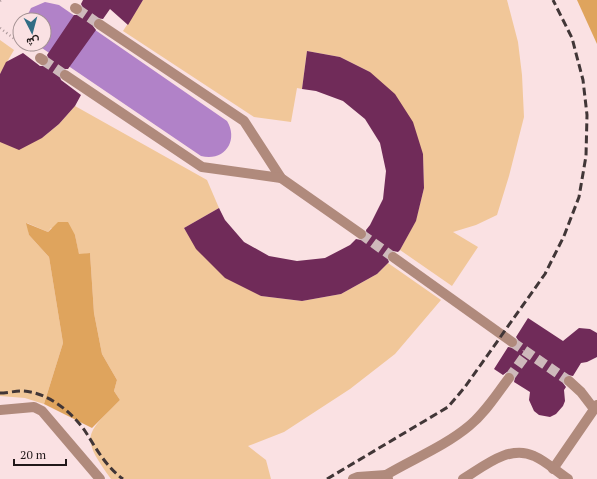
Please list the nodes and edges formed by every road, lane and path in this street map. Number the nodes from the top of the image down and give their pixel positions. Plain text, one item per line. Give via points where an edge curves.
1 (99, 24) tunnel mouth
2 (0, 28) edge
3 (12, 37) edge
4 (64, 75) tunnel mouth
5 (281, 178) junction
6 (361, 234) tunnel mouth
7 (393, 257) tunnel mouth
8 (512, 342) tunnel mouth
9 (509, 378) tunnel mouth
10 (569, 381) tunnel mouth
11 (595, 407) edge
12 (0, 410) edge
13 (554, 469) junction
14 (478, 475) edge
15 (387, 477) edge
16 (100, 479) edge
17 (353, 479) edge
18 (463, 479) edge
19 (568, 479) edge

1 - 5 street via 244,122
2 - 3 path
4 - 5 street via 202,167
5 - 6 street
7 - 8 street
9 - 15 street via 482,414 469,426
10 - 11 street
11 - 13 street
12 - 16 street via 34,407 42,411
13 - 14 street via 534,455 517,453 499,457
13 - 19 street
14 - 18 street
15 - 17 street

